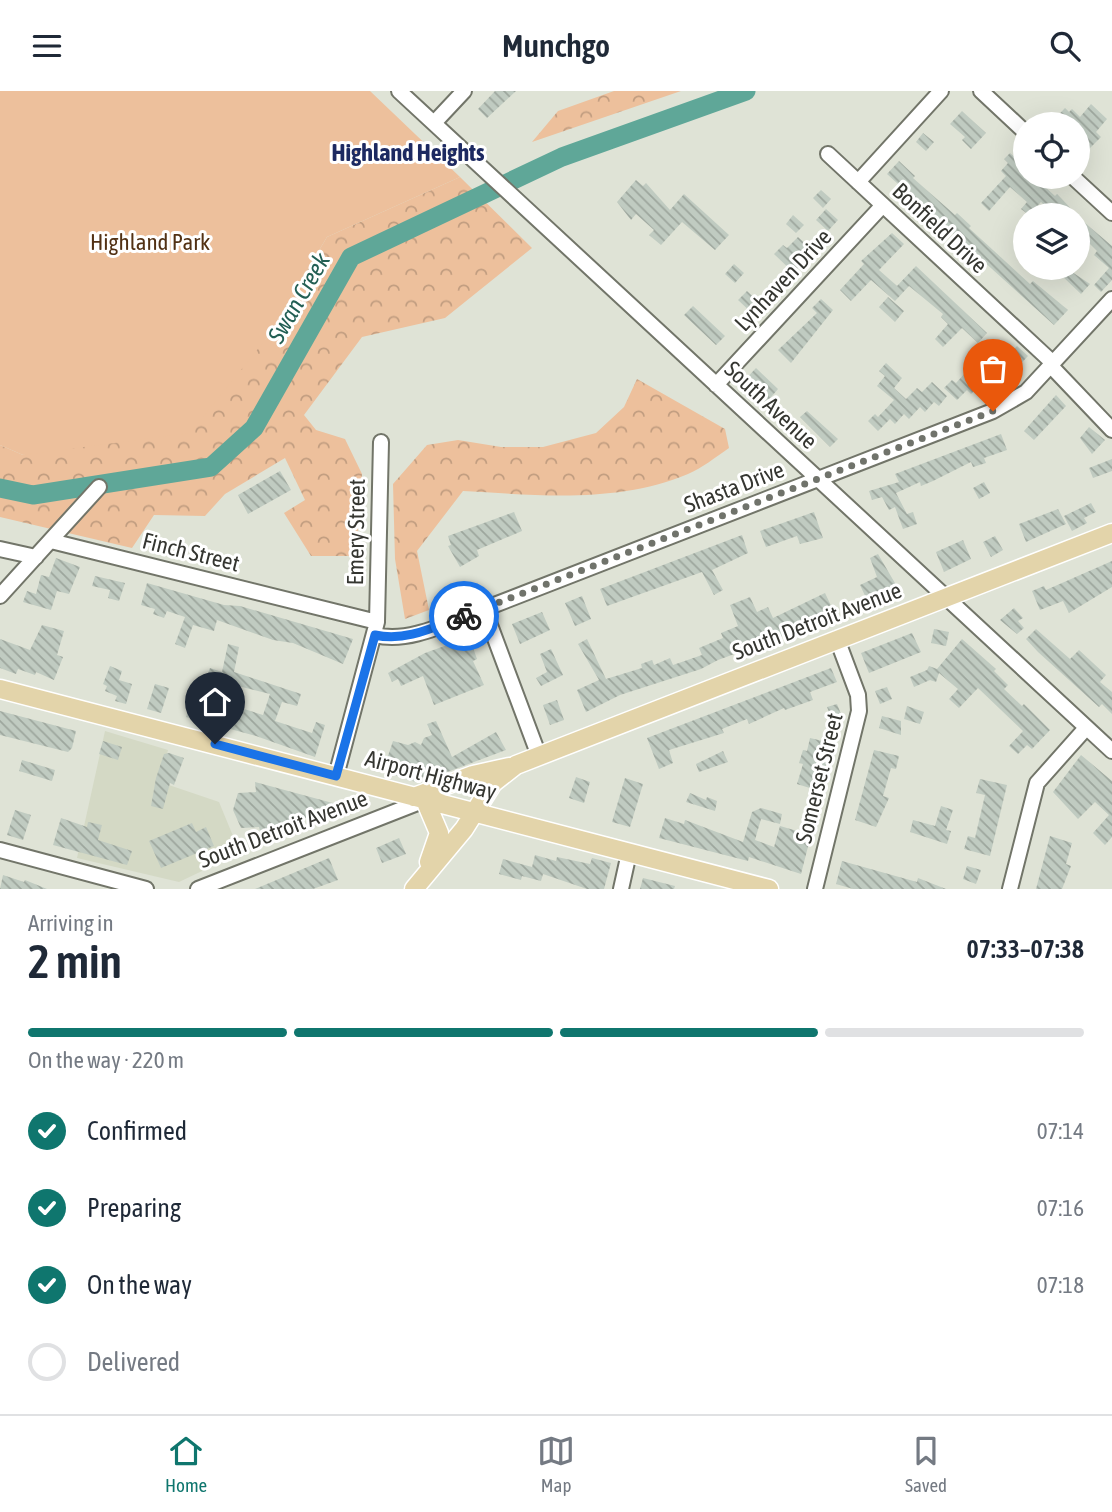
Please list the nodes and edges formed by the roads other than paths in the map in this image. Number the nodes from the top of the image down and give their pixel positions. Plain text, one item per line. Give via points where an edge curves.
1 (399, 91) edge
2 (464, 91) edge
3 (941, 91) edge
4 (981, 91) edge
5 (1013, 121) edge
6 (434, 123) junction
7 (828, 154) dead end
8 (858, 182) junction
9 (1086, 189) edge
10 (883, 205) junction
11 (1112, 213) edge
12 (1112, 299) edge
13 (1052, 364) junction
14 (716, 385) junction
15 (1112, 430) edge
16 (381, 442) dead end
17 (818, 479) junction
18 (99, 487) dead end
19 (1112, 533) edge
20 (51, 541) junction
21 (0, 549) edge
22 (36, 557) junction
23 (0, 596) edge
24 (946, 598) junction
25 (484, 609) junction
26 (376, 629) junction
27 (837, 639) junction
28 (0, 689) edge
29 (1087, 728) junction
30 (1112, 751) edge
31 (539, 756) junction
32 (516, 765) junction
33 (336, 776) junction
34 (420, 799) junction
35 (475, 812) junction
36 (0, 850) edge
37 (629, 853) junction
38 (417, 885) edge
39 (146, 889) edge
40 (198, 889) edge
41 (621, 889) edge
42 (769, 889) edge
43 (815, 889) edge
44 (1010, 889) edge

1 - 6 street, South Avenue
2 - 6 street
3 - 8 street
4 - 5 street
6 - 14 street, South Avenue
7 - 8 street, Bonfield Drive
8 - 10 street, Bonfield Drive
9 - 11 street
10 - 13 street, Bonfield Drive
10 - 14 street, Lynhaven Drive
12 - 13 street, Shasta Drive
13 - 15 street, Bonfield Drive
13 - 17 street, Shasta Drive via 1020,397 993,411
14 - 17 street, South Avenue
16 - 26 street, Emery Street
17 - 24 street, South Avenue
17 - 25 street, Shasta Drive
18 - 20 street
19 - 24 main road, South Detroit Avenue
20 - 22 street
20 - 26 street, Finch Street
21 - 22 street
22 - 23 street
24 - 27 main road, South Detroit Avenue
24 - 29 street, South Avenue
25 - 26 street, Shasta Drive via 409,636 391,639
25 - 31 street
26 - 33 street
27 - 31 main road, South Detroit Avenue
27 - 43 street, Somerset Street via 858,695 859,711
28 - 33 main road, Airport Highway
29 - 30 street, South Avenue
29 - 44 street via 1037,783
31 - 32 main road, South Detroit Avenue
32 - 34 main road via 473,775
32 - 35 main road via 493,783
33 - 34 main road, Airport Highway
34 - 35 main road, Airport Highway
34 - 38 main road via 439,833
34 - 40 street, South Detroit Avenue
35 - 37 main road, Airport Highway
35 - 38 main road
36 - 39 street
37 - 41 street
37 - 42 main road, Airport Highway

